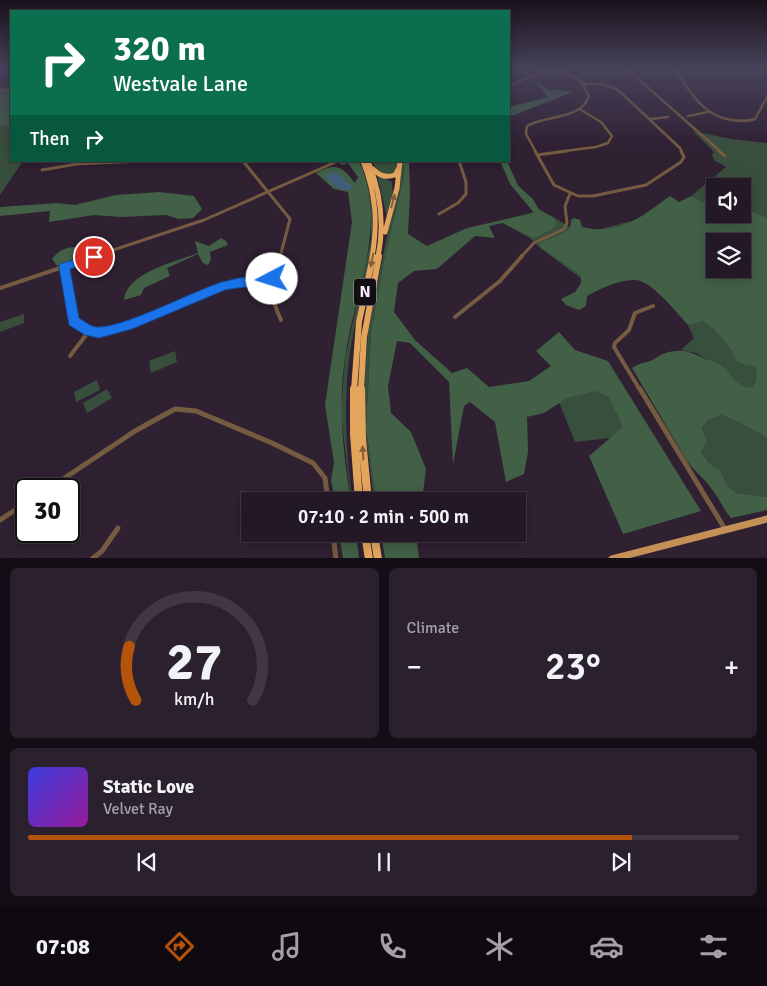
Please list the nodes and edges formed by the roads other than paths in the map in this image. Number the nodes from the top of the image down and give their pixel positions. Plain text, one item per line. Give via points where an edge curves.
1 (588, 95) edge
2 (624, 95) edge
3 (656, 95) edge
4 (692, 95) edge
5 (767, 97) edge
6 (580, 110) junction
7 (708, 112) junction
8 (688, 116) dead end
9 (668, 117) dead end
10 (651, 119) junction
11 (538, 155) junction
12 (725, 156) dead end
13 (120, 162) edge
14 (244, 162) edge
15 (336, 162) edge
16 (367, 162) edge
17 (399, 162) edge
18 (399, 162) edge
19 (459, 162) edge
20 (42, 170) dead end
21 (269, 192) junction
22 (570, 194) junction
23 (439, 214) dead end
24 (383, 241) junction
25 (64, 267) junction
26 (272, 280) junction
27 (0, 288) edge
28 (653, 306) dead end
29 (455, 318) dead end
30 (281, 320) dead end
31 (89, 331) junction
32 (70, 356) dead end
33 (64, 478) edge
34 (327, 492) edge
35 (358, 492) edge
36 (367, 492) edge
37 (15, 510) edge
38 (767, 519) edge
39 (0, 520) edge
40 (118, 528) dead end
41 (726, 529) junction
42 (334, 542) edge
43 (366, 542) edge
44 (375, 542) edge
45 (92, 558) edge
46 (336, 558) edge
47 (369, 558) edge
48 (378, 558) edge
49 (612, 558) edge

1 - 6 street via 589,100
2 - 10 street
3 - 12 street
4 - 7 street
5 - 7 street via 758,116 750,120 730,120
6 - 11 street via 527,126 526,134
6 - 11 street via 602,122 612,136 608,143
7 - 8 street
9 - 10 street
10 - 22 street via 683,152 681,162 646,185 594,196
11 - 22 street via 554,185
13 - 20 street
14 - 21 street
15 - 21 street
16 - 17 highway via 378,174 391,177 398,172
16 - 24 highway, N via 382,203
16 -> 35 highway, N via 377,215 377,236 359,324 354,370 352,425
24 -> 18 highway via 397,188
19 - 23 street via 467,193 462,202
21 - 25 street via 204,220
21 - 26 street via 290,219
22 - 29 street via 565,206 567,223 564,229 535,242 500,281
36 -> 24 highway, N via 360,394 364,334
25 - 27 street
25 - 31 street via 73,321
26 - 30 street via 271,297
26 - 31 street via 222,286 121,328
28 - 41 street via 635,313 629,330 614,347
31 - 32 street
33 - 34 street via 135,431 175,409 196,411 313,463 325,478
37 - 39 street
38 - 41 main road
40 - 45 street via 102,551
41 - 49 main road
42 - 46 street
43 - 47 highway
44 - 48 highway

